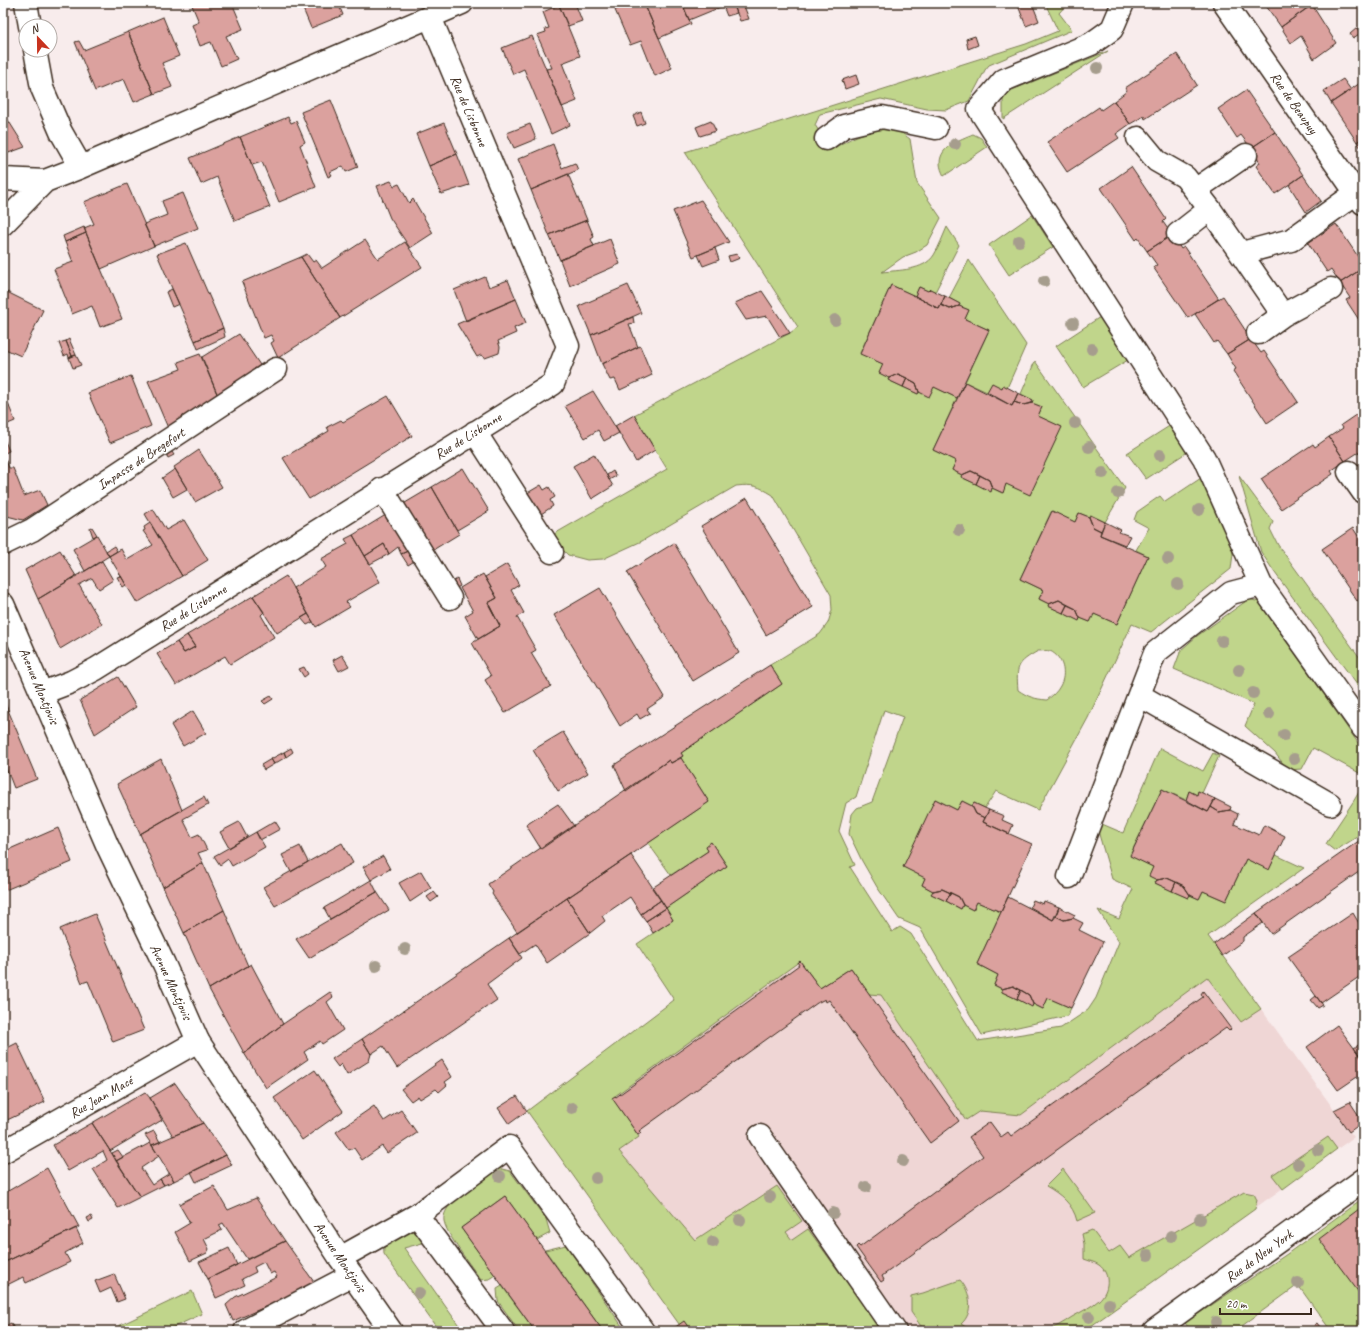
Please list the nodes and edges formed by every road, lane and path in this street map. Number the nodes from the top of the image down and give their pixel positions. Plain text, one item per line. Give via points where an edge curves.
1 (26, 3) edge
2 (462, 3) edge
3 (1123, 3) edge
4 (1224, 3) edge
5 (430, 17) junction
6 (29, 18) edge
7 (36, 58) edge
8 (936, 128) dead end
9 (1138, 138) dead end
10 (826, 139) dead end
11 (1246, 155) dead end
12 (81, 167) junction
13 (3, 179) edge
14 (45, 180) junction
15 (1195, 190) junction
16 (3, 193) edge
17 (1360, 198) edge
18 (3, 201) edge
19 (1210, 209) junction
20 (3, 224) edge
21 (1178, 234) dead end
22 (1242, 253) junction
23 (1331, 289) dead end
24 (1283, 315) junction
25 (1258, 334) dead end
26 (276, 369) dead end
27 (475, 432) junction
28 (1349, 472) dead end
29 (382, 489) junction
30 (1363, 492) edge
31 (3, 544) edge
32 (552, 552) dead end
33 (1261, 585) junction
34 (450, 598) dead end
35 (3, 604) edge
36 (42, 694) junction
37 (1139, 695) junction
38 (1363, 728) edge
39 (1330, 804) dead end
40 (1069, 877) dead end
41 (198, 1041) junction
42 (760, 1136) dead end
43 (3, 1152) edge
44 (1363, 1180) edge
45 (418, 1215) junction
46 (346, 1267) junction
47 (245, 1331) edge
48 (390, 1331) edge
49 (503, 1331) edge
50 (643, 1331) edge
51 (895, 1331) edge
52 (1154, 1331) edge

1 - 6 street
2 - 5 street
3 - 33 street via 1112,29 1091,44 1004,80 979,109 1204,458
4 - 17 street, Rue de Beaupuy
5 - 12 street
5 - 27 street, Rue de Lisbonne via 568,346 553,384
7 - 12 street via 42,88 61,132
8 - 10 street via 882,117 844,126
9 - 15 street via 1157,161 1184,177
11 - 15 street
12 - 14 street
13 - 14 street
14 - 16 street
14 - 18 street
14 - 20 street
15 - 19 street
17 - 22 street via 1291,240
19 - 21 street
19 - 22 street
22 - 24 street
23 - 24 street
24 - 25 street
26 - 31 street, Impasse de Bregefort via 32,530
27 - 29 street, Rue de Lisbonne
27 - 32 street
28 - 30 street
29 - 34 street
29 - 36 street, Rue de Lisbonne via 96,669
33 - 37 street via 1231,593 1155,653
33 - 38 street
35 - 36 street, Avenue Montjovis
36 - 41 street, Avenue Montjovis via 108,847
37 - 39 street
37 - 40 street
41 - 43 street, Rue Jean Macé
41 - 46 street, Avenue Montjovis
42 - 51 street
44 - 52 street, Rue de New York
45 - 46 street
45 - 49 street
45 - 50 street via 509,1147
46 - 47 street
46 - 48 street, Avenue Montjovis

